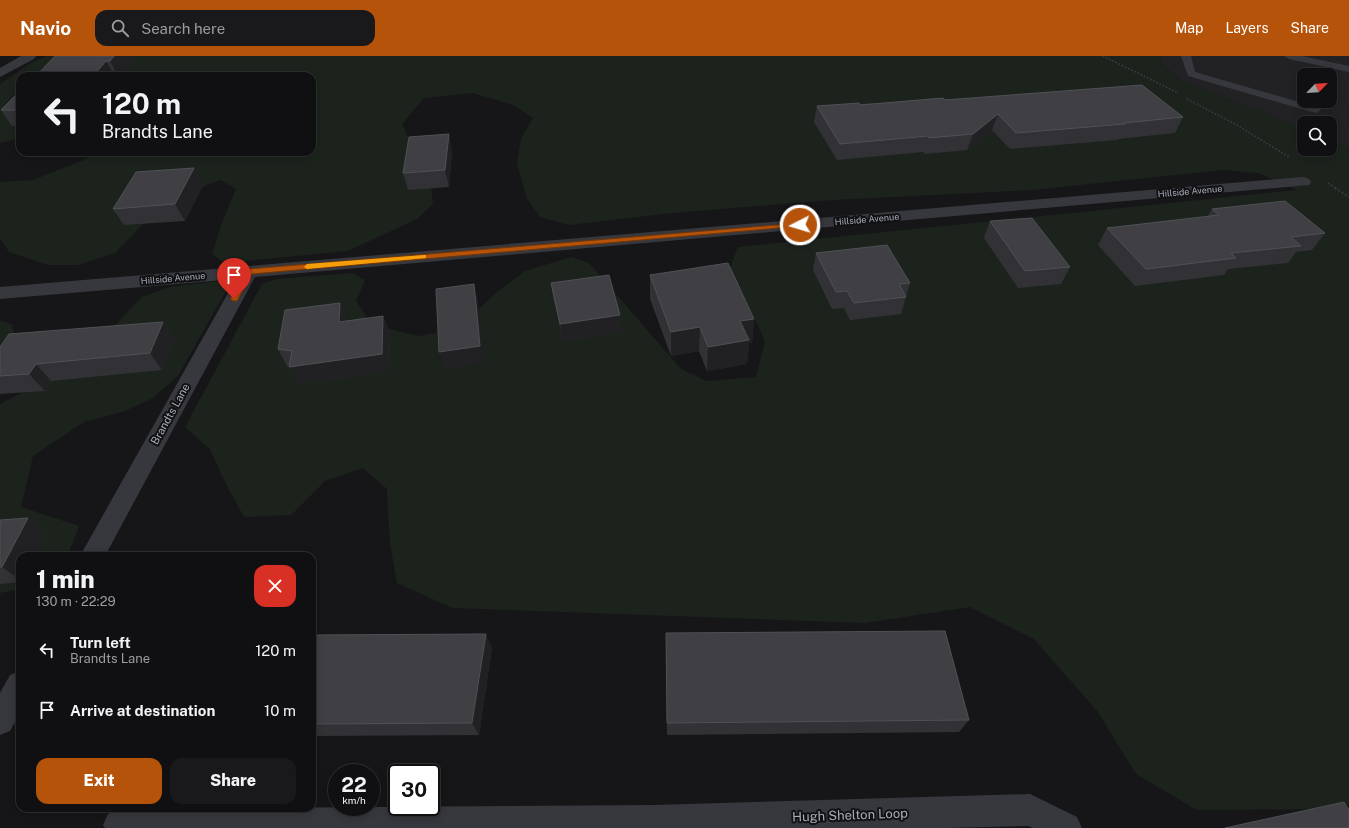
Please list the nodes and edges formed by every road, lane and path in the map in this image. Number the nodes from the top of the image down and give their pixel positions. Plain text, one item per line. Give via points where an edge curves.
1 (20, 56) edge
2 (30, 56) edge
3 (1103, 56) edge
4 (1186, 56) edge
5 (1289, 56) edge
6 (2, 57) dead end
7 (1349, 69) edge
8 (0, 73) edge
9 (1179, 94) dead end
10 (1186, 98) dead end
11 (1316, 110) dead end
12 (1293, 160) dead end
13 (1324, 181) dead end
14 (1303, 182) dead end
15 (1349, 197) edge
16 (249, 272) junction
17 (0, 293) edge
18 (94, 552) edge
19 (16, 692) edge
20 (0, 722) edge
21 (654, 824) edge
22 (119, 825) dead end
23 (342, 826) edge
24 (1066, 828) edge

1 - 6 street
2 - 8 street
3 - 9 path
4 - 11 lane via 1191,74
5 - 7 lane
10 - 12 path via 1237,125
13 - 15 path
14 - 16 street, Hillside Avenue
16 - 17 street, Hillside Avenue
16 - 18 street, Brandts Lane
19 - 20 street
21 - 23 street, Hugh Shelton Loop
21 - 24 street, Hugh Shelton Loop via 1030,810
22 - 23 street, Hugh Shelton Loop

